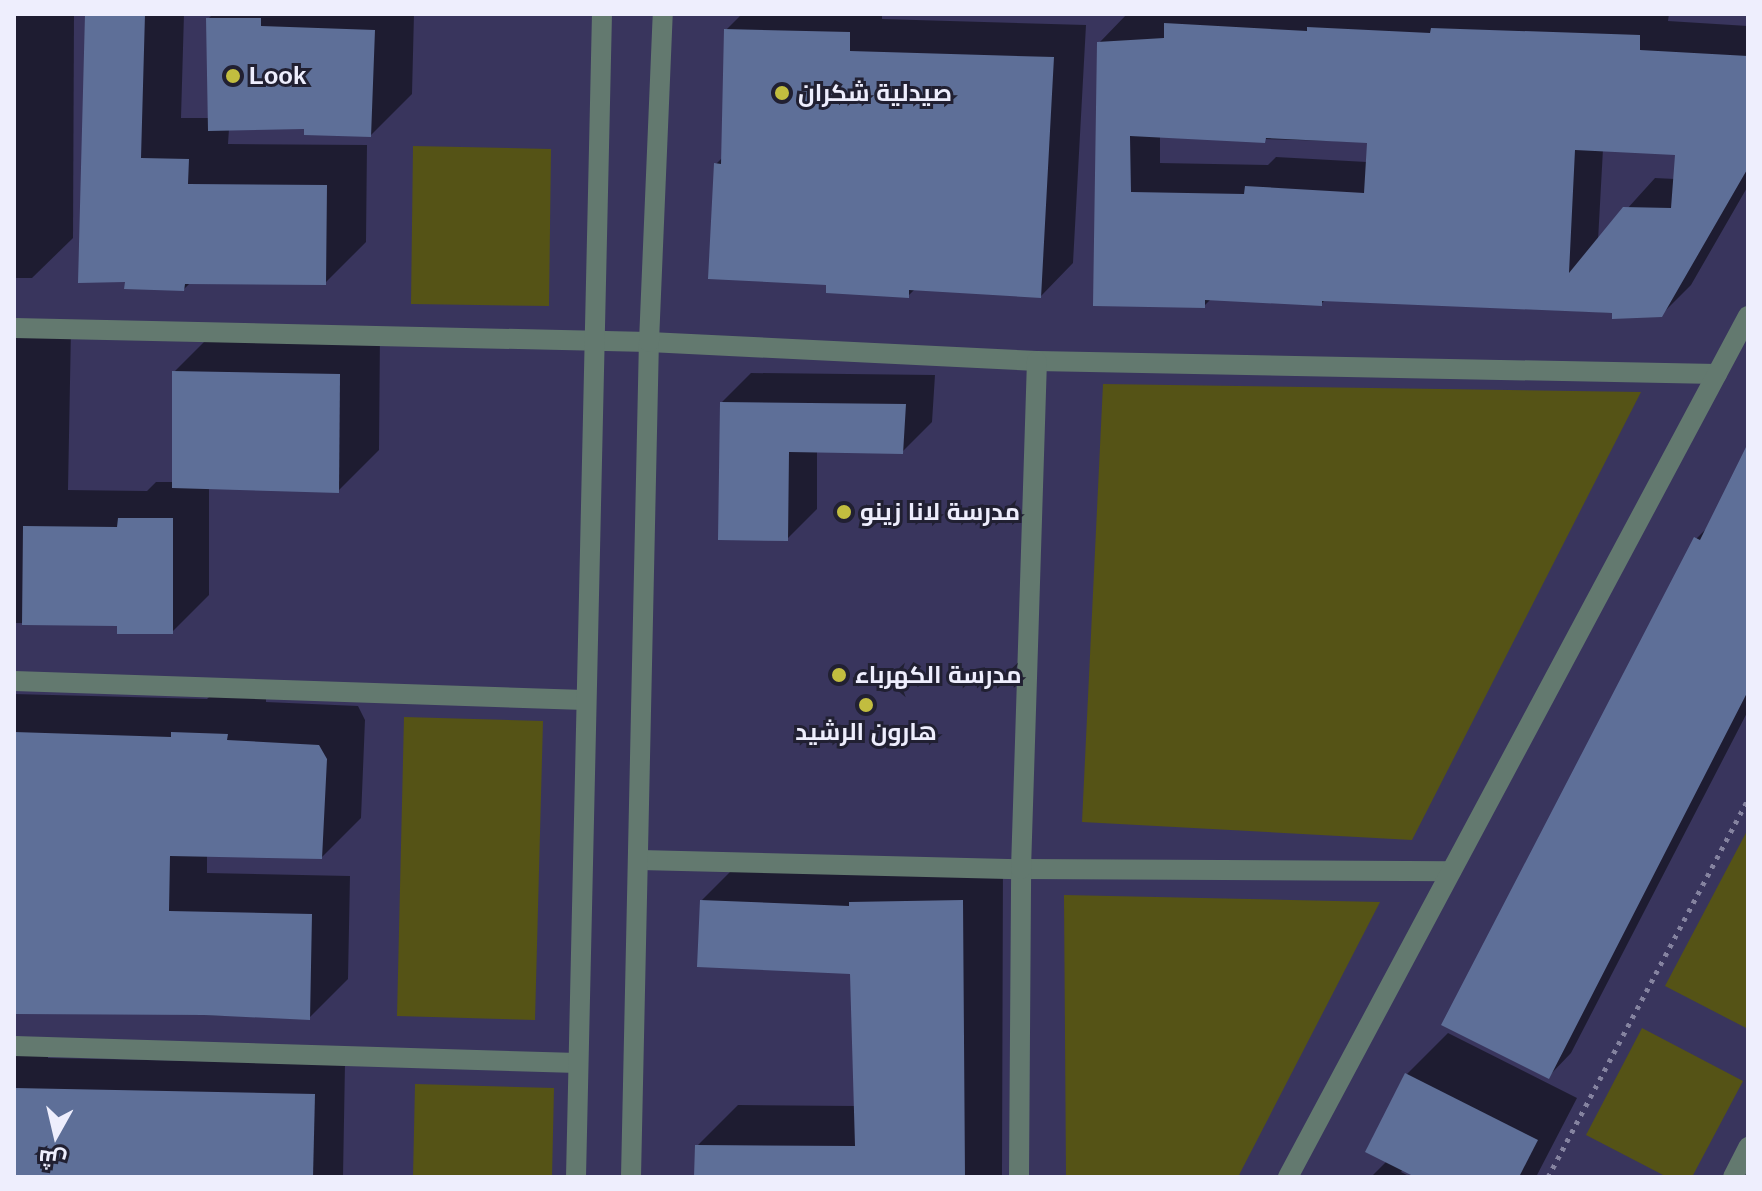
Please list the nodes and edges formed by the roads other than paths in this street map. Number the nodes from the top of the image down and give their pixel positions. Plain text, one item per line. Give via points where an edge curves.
1 (602, 14) edge
2 (663, 14) edge
3 (1748, 316) edge
4 (14, 328) edge
5 (595, 342) junction
6 (649, 342) junction
7 (1037, 361) junction
8 (1717, 374) junction
9 (14, 681) edge
10 (585, 700) junction
11 (640, 860) junction
12 (1021, 869) junction
13 (1451, 871) junction
14 (14, 1046) edge
15 (578, 1063) junction
16 (1748, 1147) edge
17 (576, 1177) edge
18 (631, 1177) edge
19 (1019, 1177) edge
20 (1288, 1177) edge
21 (1733, 1177) edge

1 - 5 street
2 - 6 street
3 - 8 street
4 - 5 street
5 - 6 street
5 - 10 street
6 - 7 street
6 - 11 street
7 - 8 street
7 - 12 street
8 - 13 street
9 - 10 street
10 - 15 street
11 - 12 street
11 - 18 street
12 - 13 street
12 - 19 street
13 - 20 street
14 - 15 street
15 - 17 street
16 - 21 street

